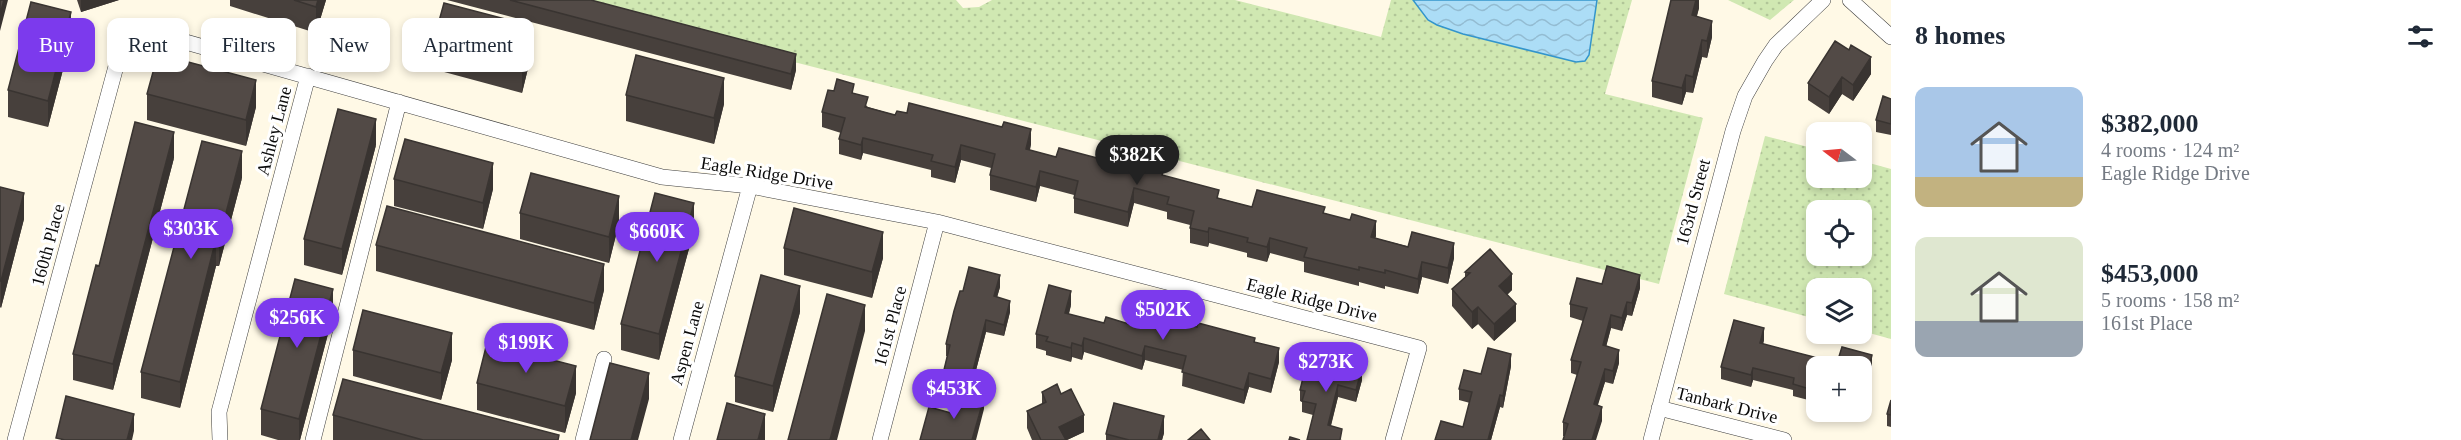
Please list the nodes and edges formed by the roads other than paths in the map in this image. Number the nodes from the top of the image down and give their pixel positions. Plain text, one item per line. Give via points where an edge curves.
1 (1823, 0) edge
2 (1850, 0) edge
3 (1891, 37) edge
4 (189, 42) edge
5 (114, 72) edge
6 (308, 76) junction
7 (399, 102) junction
8 (750, 186) junction
9 (937, 222) junction
10 (604, 359) dead end
11 (1659, 408) junction
12 (15, 440) edge
13 (220, 440) edge
14 (313, 440) edge
15 (583, 440) edge
16 (681, 440) edge
17 (880, 440) edge
18 (1393, 440) edge
19 (1651, 440) edge
20 (1784, 440) edge

1 - 11 street, 163rd Street via 1776,45 1745,96
2 - 3 street
4 - 6 street, Eagle Ridge Drive
5 - 12 street, 160th Place
6 - 7 street, Eagle Ridge Drive
6 - 13 street, Ashley Lane via 219,412
7 - 8 street, Eagle Ridge Drive via 662,177
7 - 14 street via 331,392
8 - 9 street, Eagle Ridge Drive
8 - 16 street, Aspen Lane
9 - 17 street, 161st Place
9 - 18 street, Eagle Ridge Drive via 1419,348
10 - 15 street
11 - 19 street, 163rd Street
11 - 20 street, Tanbark Drive

